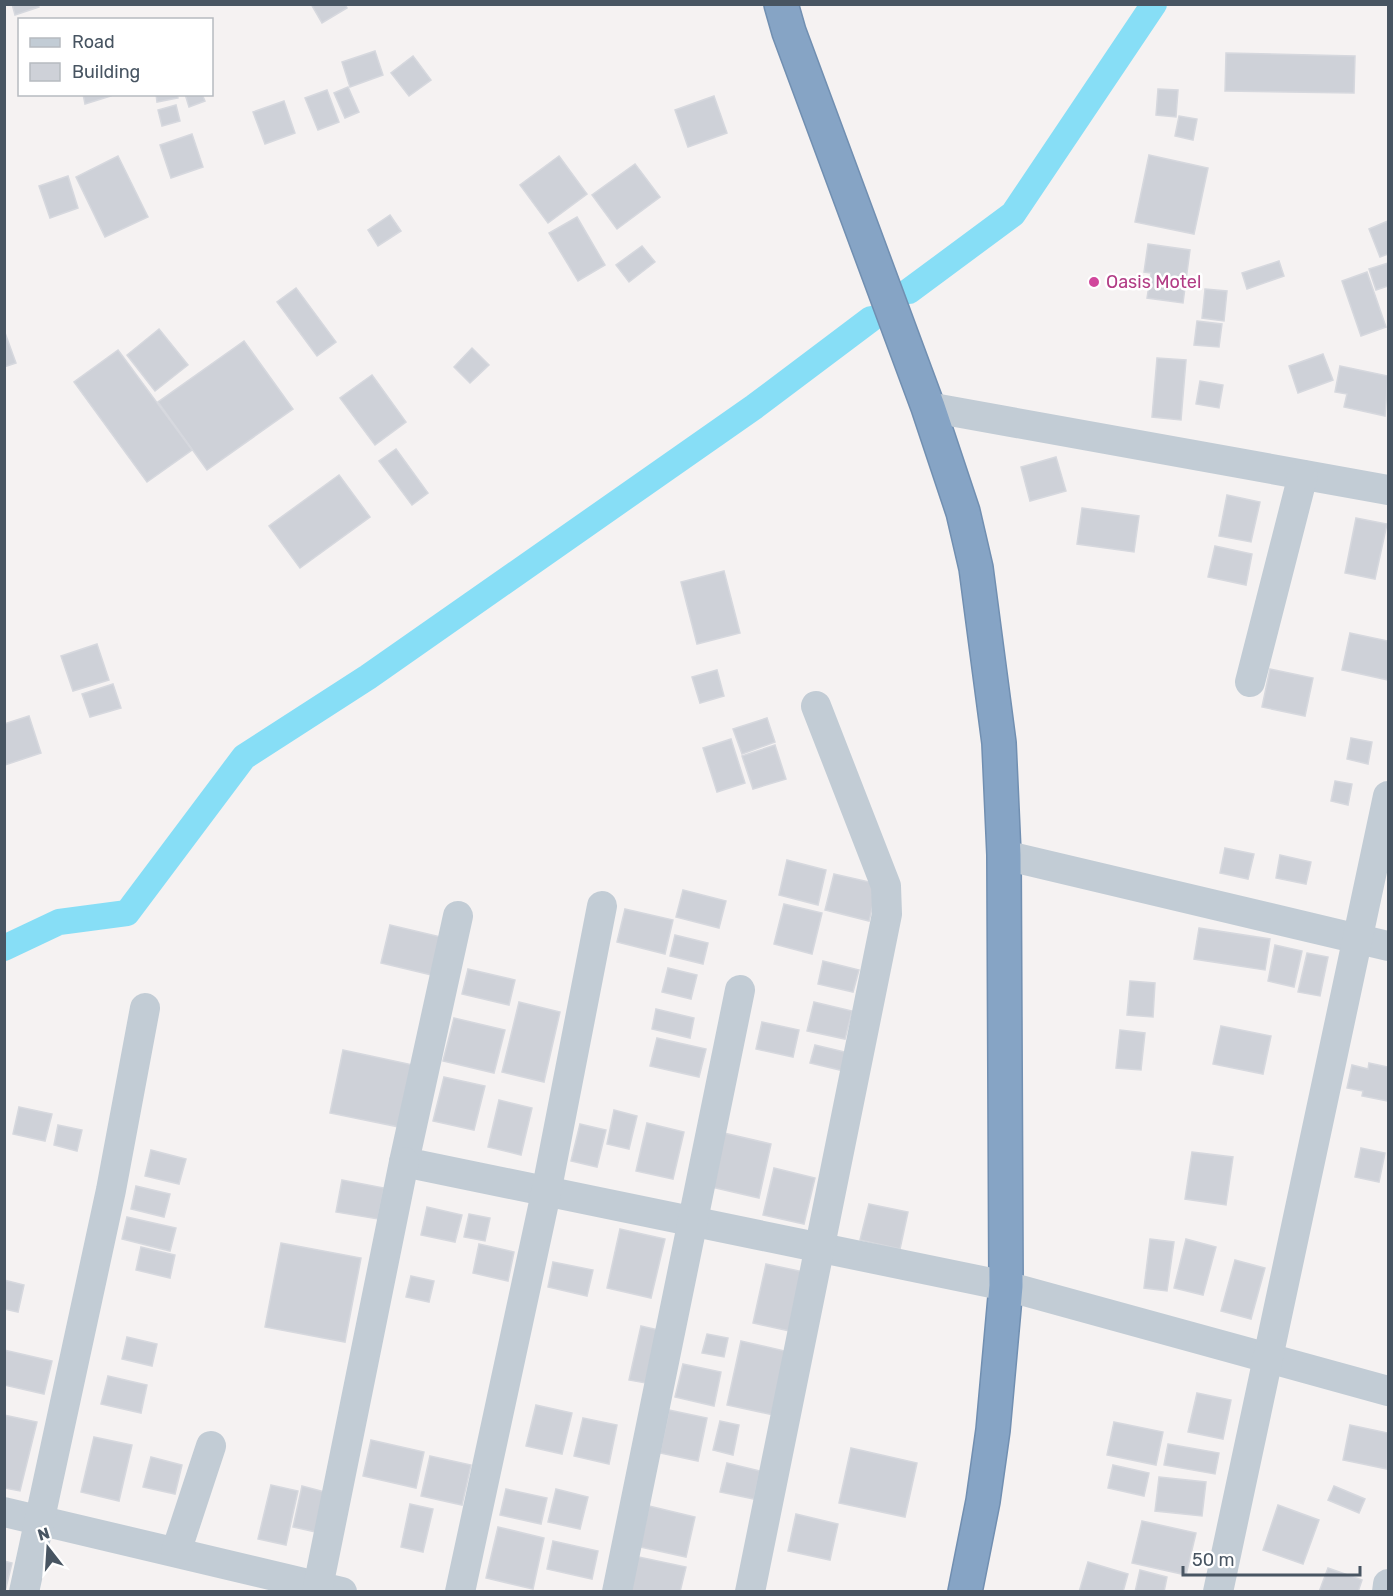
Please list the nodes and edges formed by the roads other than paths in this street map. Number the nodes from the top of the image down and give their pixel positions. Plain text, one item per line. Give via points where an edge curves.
1 (781, 4) edge
2 (928, 407) junction
3 (1303, 475) junction
4 (1389, 490) edge
5 (1250, 682) dead end
6 (816, 706) dead end
7 (1389, 796) edge
8 (1004, 855) junction
9 (602, 906) dead end
10 (458, 916) dead end
11 (1358, 939) junction
12 (1389, 946) edge
13 (740, 990) dead end
14 (145, 1008) dead end
15 (404, 1162) junction
16 (546, 1193) junction
17 (692, 1223) junction
18 (819, 1249) junction
19 (1006, 1286) junction
20 (1268, 1358) junction
21 (1389, 1391) edge
22 (211, 1446) dead end
23 (4, 1512) edge
24 (38, 1520) junction
25 (176, 1552) junction
26 (1389, 1584) edge
27 (326, 1590) edge
28 (24, 1592) edge
29 (460, 1592) edge
30 (617, 1592) edge
31 (750, 1592) edge
32 (965, 1592) edge
33 (1218, 1592) edge
34 (1387, 1592) edge

1 - 2 highway
2 - 3 street
2 - 8 highway via 963,512 976,568 999,743
3 - 4 street
3 - 5 street
6 - 18 street via 886,886 887,914
7 - 11 street
8 - 11 street
8 - 19 highway
9 - 16 street
10 - 15 street
11 - 12 street
11 - 20 street
13 - 17 street
14 - 24 street via 111,1190
15 - 16 street
15 - 27 street
16 - 17 street
16 - 29 street
17 - 18 street
17 - 30 street
18 - 19 street
18 - 31 street
19 - 20 street
19 - 32 highway via 993,1430
20 - 21 street
20 - 33 street
22 - 25 street
23 - 24 street
24 - 25 street
24 - 28 street
25 - 27 street
26 - 34 street

